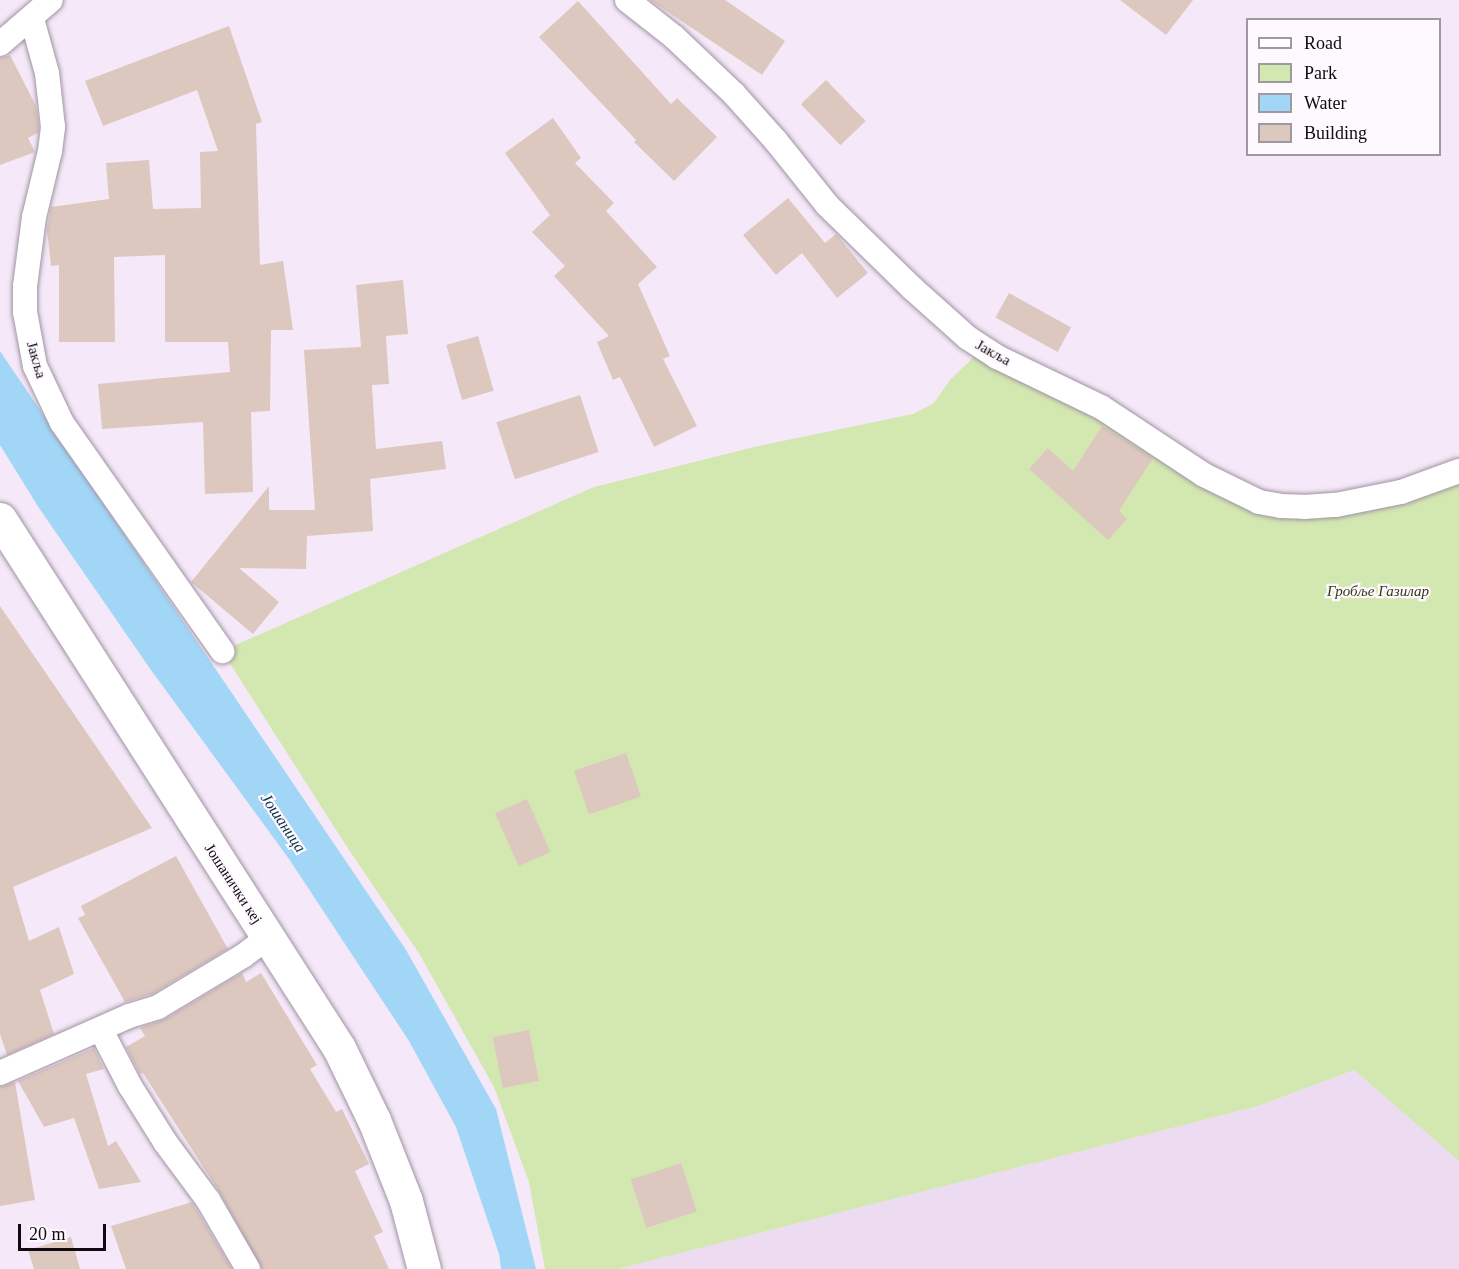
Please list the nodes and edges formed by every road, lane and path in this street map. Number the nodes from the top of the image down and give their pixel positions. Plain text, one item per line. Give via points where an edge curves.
1 (51, 0) edge
2 (627, 0) edge
3 (32, 19) junction
4 (0, 44) edge
5 (1459, 471) edge
6 (1, 524) edge
7 (222, 651) dead end
8 (268, 937) junction
9 (101, 1030) junction
10 (0, 1073) edge
11 (248, 1269) edge
12 (424, 1269) edge

1 - 3 street
2 - 5 street, Јакља via 674,37 734,94 827,205 968,338 997,357 1101,407 1204,475 1260,502 1304,507 1401,492
3 - 4 street
3 - 7 street, Јакља via 47,73 53,127 26,275 25,312 35,366 62,423
6 - 8 main road, Јошанички кеј
8 - 9 street via 158,1007
8 - 12 main road, Јошанички кеј via 339,1048 374,1120 406,1201
9 - 10 street
9 - 11 street via 130,1086 208,1200

